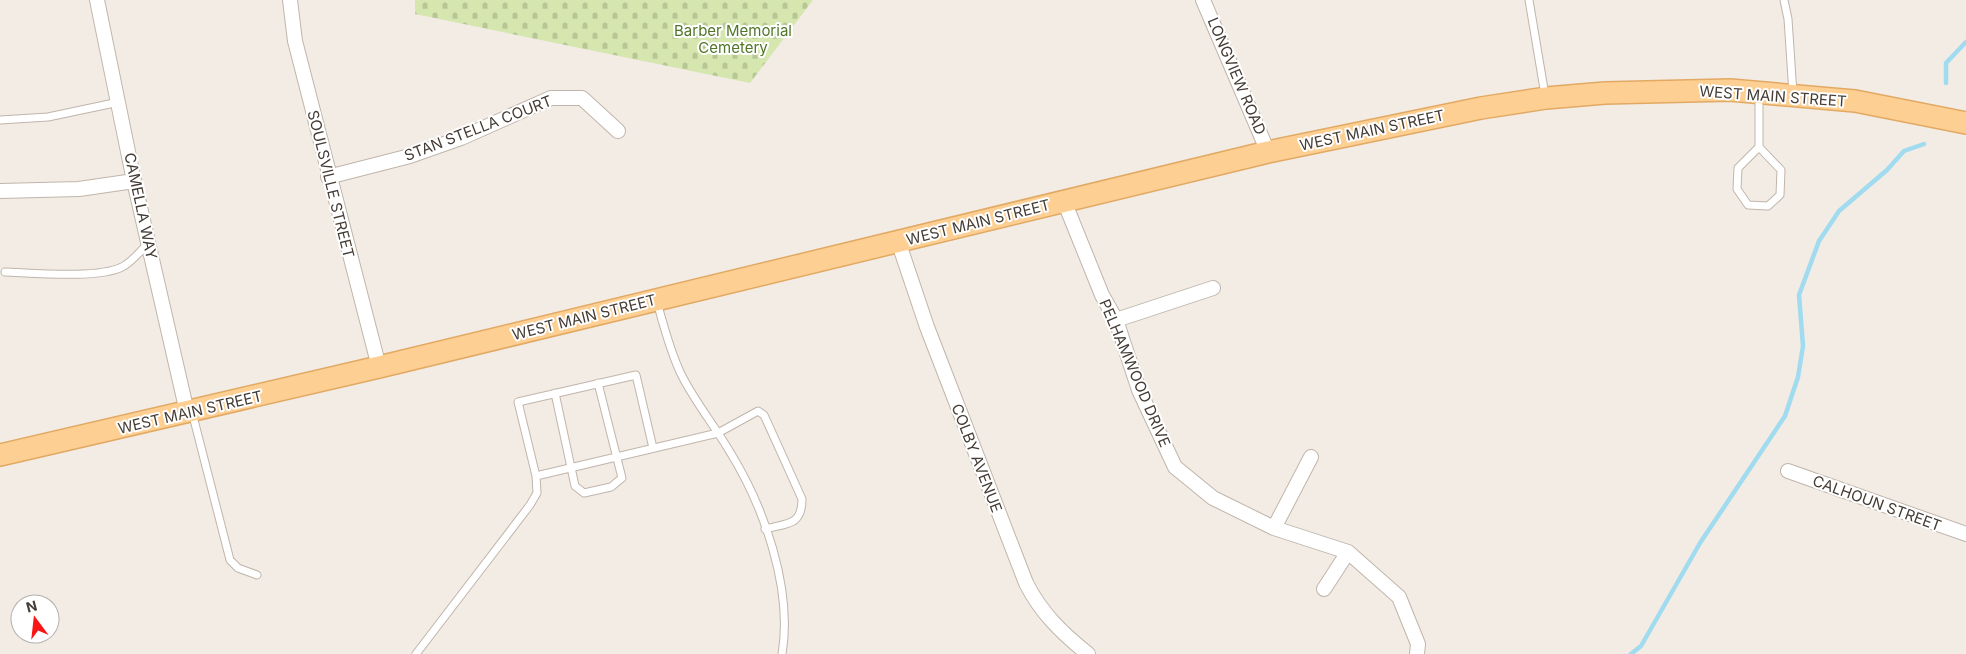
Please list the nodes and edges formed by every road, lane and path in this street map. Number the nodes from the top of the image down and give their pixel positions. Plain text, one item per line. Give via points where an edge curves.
1 (97, 0) edge
2 (290, 0) edge
3 (1203, 0) edge
4 (1529, 0) edge
5 (1784, 0) edge
6 (1758, 92) junction
7 (1793, 94) junction
8 (1546, 98) junction
9 (119, 102) junction
10 (0, 120) edge
11 (1966, 123) edge
12 (618, 130) dead end
13 (1759, 148) junction
14 (1268, 152) junction
15 (328, 177) junction
16 (134, 181) junction
17 (0, 191) edge
18 (1064, 202) junction
19 (898, 242) junction
20 (149, 244) junction
21 (5, 272) dead end
22 (1213, 288) dead end
23 (656, 300) junction
24 (1116, 320) junction
25 (379, 367) junction
26 (598, 383) junction
27 (555, 393) junction
28 (190, 412) junction
29 (718, 433) junction
30 (653, 448) junction
31 (0, 455) edge
32 (616, 457) junction
33 (1311, 457) dead end
34 (571, 468) junction
35 (1788, 471) dead end
36 (536, 476) junction
37 (1274, 528) junction
38 (765, 529) junction
39 (1966, 534) edge
40 (1348, 552) junction
41 (257, 575) dead end
42 (1324, 589) dead end
43 (416, 654) edge
44 (782, 654) edge
45 (1088, 654) edge
46 (1418, 654) edge

1 - 9 street, CAMELLA WAY
2 - 15 street, SOULSVILLE STREET via 295,40
3 - 14 street, LONGVIEW ROAD
4 - 8 lane
5 - 7 lane
6 - 7 main road, WEST MAIN STREET
6 - 8 main road, WEST MAIN STREET via 1668,90
6 - 13 lane
7 - 11 main road, WEST MAIN STREET via 1855,101
8 - 14 main road, WEST MAIN STREET
9 - 10 lane via 48,117
9 - 16 street, CAMELLA WAY
12 - 15 street, STAN STELLA COURT via 582,98 551,98 461,138 410,156
13 - 13 lane via 1738,168 1737,189 1748,205 1768,206 1780,195 1781,170
14 - 18 main road, WEST MAIN STREET
15 - 25 street, SOULSVILLE STREET
16 - 17 street via 79,189
16 - 20 street, CAMELLA WAY
18 - 19 main road, WEST MAIN STREET
18 - 24 street, PELHAMWOOD DRIVE via 1102,295
19 - 23 main road, WEST MAIN STREET
19 - 45 street, COLBY AVENUE via 927,327 1026,583 1046,617
20 - 21 lane via 123,267 112,270
20 - 28 street, CAMELLA WAY
22 - 24 street
23 - 25 main road, WEST MAIN STREET
23 - 29 lane via 675,361
24 - 37 street, PELHAMWOOD DRIVE via 1139,390 1175,467 1213,498
25 - 28 main road, WEST MAIN STREET
26 - 27 lane
26 - 30 lane via 636,375
26 - 32 lane
27 - 34 lane
27 - 36 lane via 518,402
28 - 31 main road, WEST MAIN STREET
28 - 41 lane via 230,560 238,568
29 - 30 lane
29 - 38 lane via 748,488
29 - 38 lane via 758,411 764,415 802,500 802,513 796,520
30 - 32 lane
32 - 34 lane
32 - 34 lane via 622,478 611,487 584,493 575,486
33 - 37 street
34 - 36 lane
35 - 39 street, CALHOUN STREET
36 - 43 lane via 537,493 530,505
37 - 40 street, PELHAMWOOD DRIVE
38 - 44 lane via 783,596 785,628
40 - 42 street
40 - 46 street, PELHAMWOOD DRIVE via 1399,597 1418,644

